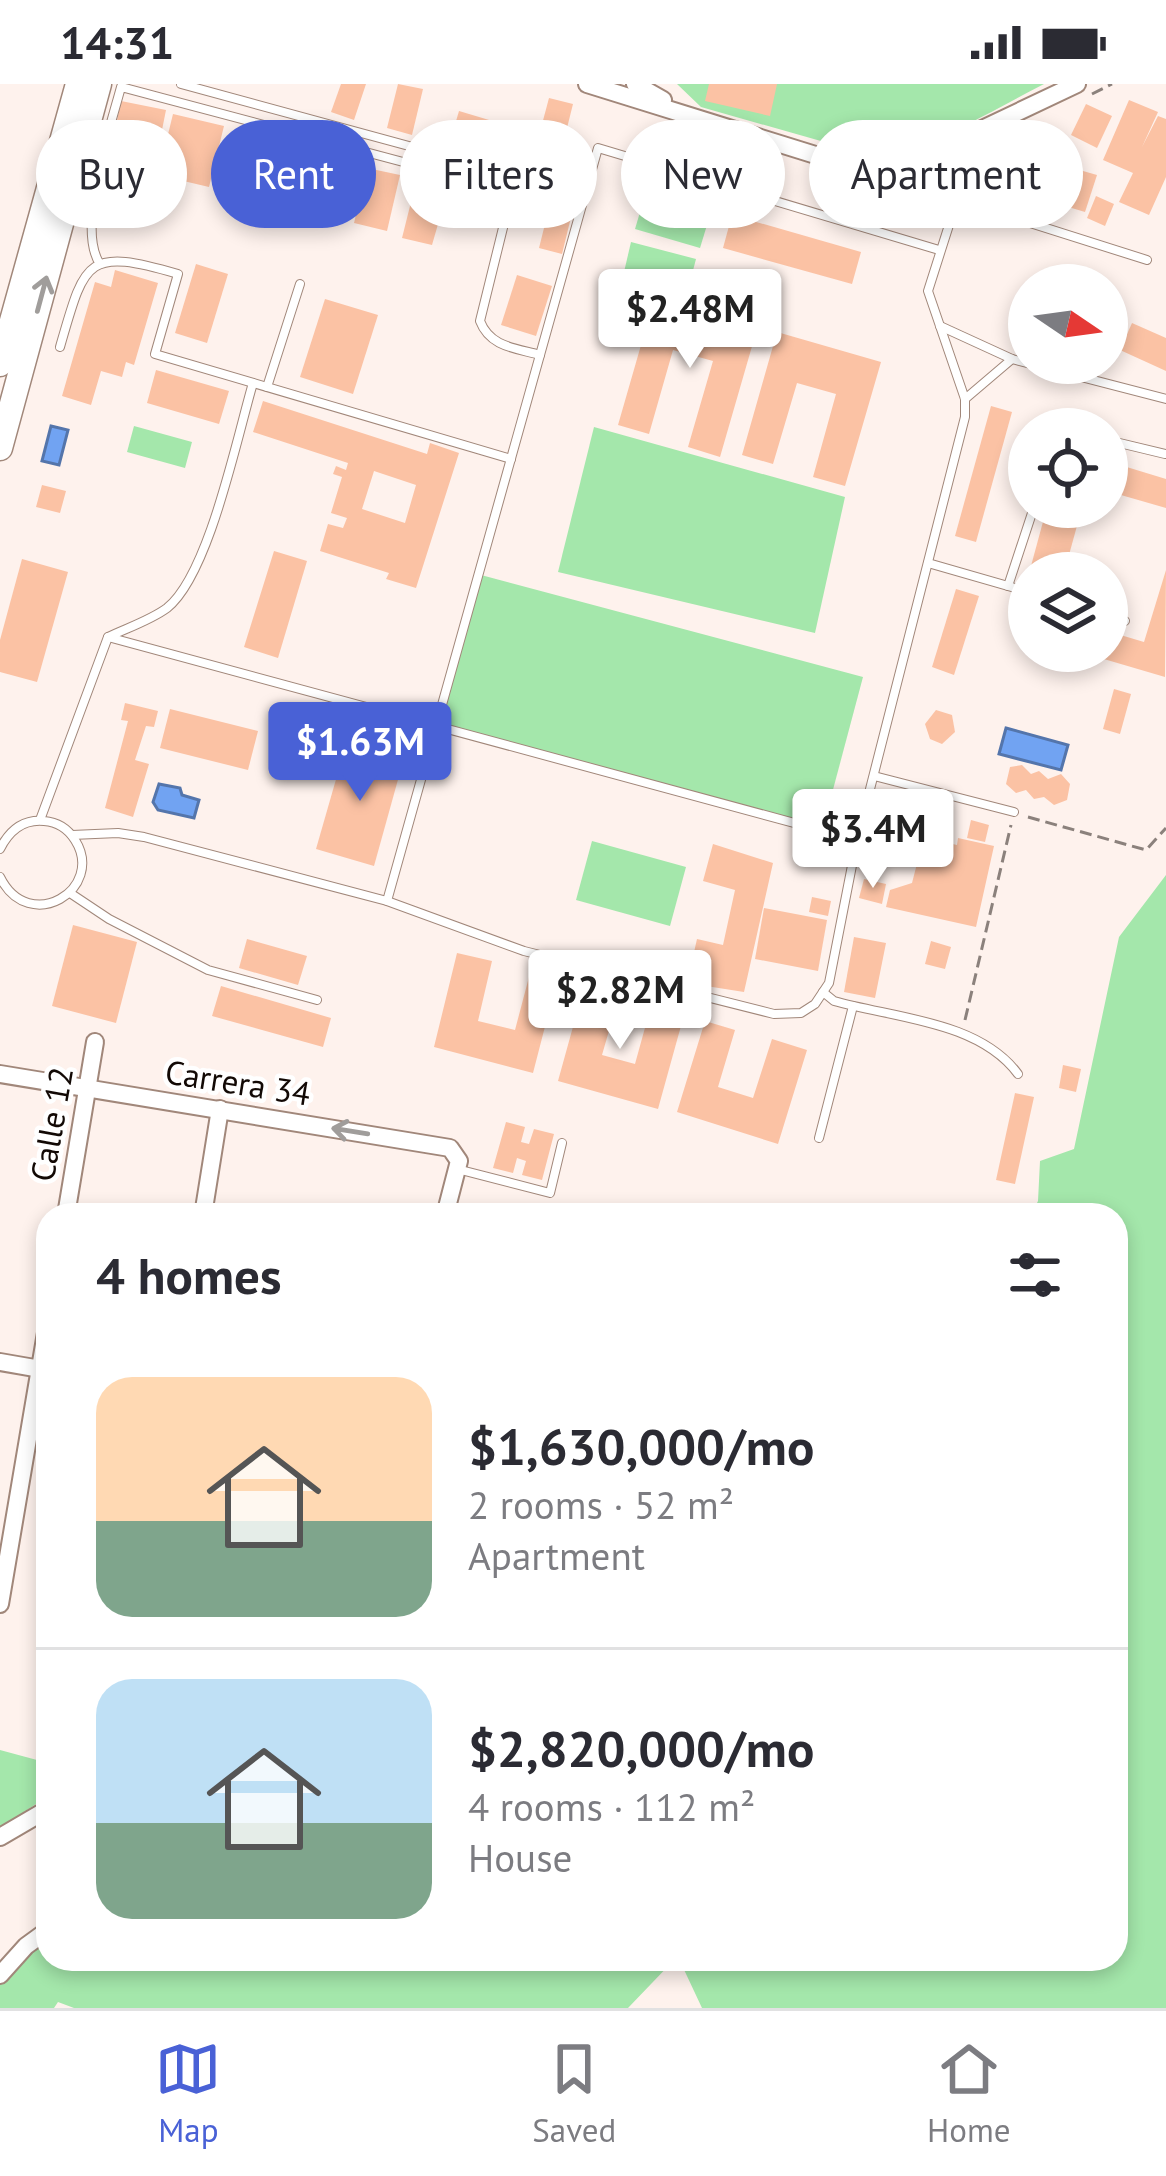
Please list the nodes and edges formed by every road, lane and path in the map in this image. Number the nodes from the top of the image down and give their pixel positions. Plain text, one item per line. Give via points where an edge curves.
1 (78, 84) edge
2 (99, 84) edge
3 (181, 84) edge
4 (587, 84) edge
5 (635, 84) edge
6 (1112, 84) edge
7 (1084, 89) edge
8 (695, 118) junction
9 (1012, 120) edge
10 (400, 144) edge
11 (597, 152) edge
12 (809, 153) edge
13 (400, 160) edge
14 (503, 228) edge
15 (575, 228) edge
16 (947, 228) edge
17 (1046, 228) edge
18 (939, 250) junction
19 (1147, 260) dead end
20 (100, 264) junction
21 (300, 284) dead end
22 (937, 326) junction
23 (60, 347) dead end
24 (540, 355) junction
25 (1008, 356) edge
26 (7, 358) edge
27 (1008, 361) edge
28 (253, 383) junction
29 (1110, 384) edge
30 (267, 387) junction
31 (964, 399) junction
32 (1166, 399) edge
33 (1128, 445) edge
34 (0, 448) edge
35 (1165, 454) edge
36 (511, 459) junction
37 (928, 563) junction
38 (1008, 586) edge
39 (108, 637) junction
40 (435, 727) junction
41 (874, 776) junction
42 (1014, 812) junction
43 (40, 820) junction
44 (1166, 828) edge
45 (72, 835) junction
46 (857, 840) junction
47 (0, 849) edge
48 (0, 877) edge
49 (70, 892) junction
50 (4, 894) edge
51 (387, 901) junction
52 (823, 992) junction
53 (317, 1000) dead end
54 (853, 1006) junction
55 (962, 1033) junction
56 (95, 1042) dead end
57 (0, 1074) edge
58 (1018, 1074) dead end
59 (88, 1088) junction
60 (220, 1109) junction
61 (819, 1138) dead end
62 (562, 1143) dead end
63 (458, 1165) junction
64 (68, 1203) edge
65 (205, 1203) edge
66 (448, 1203) edge
67 (0, 1362) edge
68 (36, 1368) edge
69 (36, 1412) edge
70 (0, 1604) edge
71 (36, 1816) edge
72 (0, 1838) edge
73 (36, 1939) edge
74 (0, 1975) edge

1 - 26 main road
26 -> 2 main road
3 - 10 lane
4 - 8 street
5 - 8 street
6 - 7 path
7 - 9 street
8 - 12 street
11 - 18 lane
13 - 20 lane via 122,88 94,203 92,254
14 - 24 lane via 480,321 489,338
15 - 24 lane
16 - 18 lane
17 - 19 lane
18 - 22 lane via 928,291
20 - 23 lane via 78,283
20 - 28 lane via 125,259 178,274 155,354
21 - 30 lane
22 - 25 lane
22 - 31 lane
24 - 36 lane
26 - 34 main road
27 - 31 lane
28 - 30 lane
28 - 39 lane via 184,590 166,609
29 - 32 lane
30 - 36 lane
31 - 37 lane
33 - 35 lane
36 - 40 lane
37 - 38 lane
37 - 41 lane
39 - 40 lane
39 - 43 lane
40 - 46 lane
40 - 51 lane
41 - 42 lane
41 - 46 lane
42 - 44 path via 1145,850
42 - 55 path
43 - 45 lane
43 - 47 lane via 17,826
45 - 49 lane via 82,858
45 - 51 lane via 144,837
46 - 52 lane
48 - 50 lane
49 - 50 lane via 46,905
49 - 53 lane via 208,970
51 - 52 lane via 524,951 774,1014 802,1013
52 - 54 lane
54 - 55 lane
54 - 61 lane
55 - 58 lane via 1005,1057
56 - 59 street, Calle 12
57 - 59 street, Carrera 34
59 - 60 street, Carrera 34
59 - 64 street, Calle 12
63 -> 60 street, Carrera 34 via 439,1145
60 - 65 street
62 - 63 lane via 550,1192
63 - 66 street
67 - 68 street
69 - 70 street
71 - 72 street
73 - 74 street

